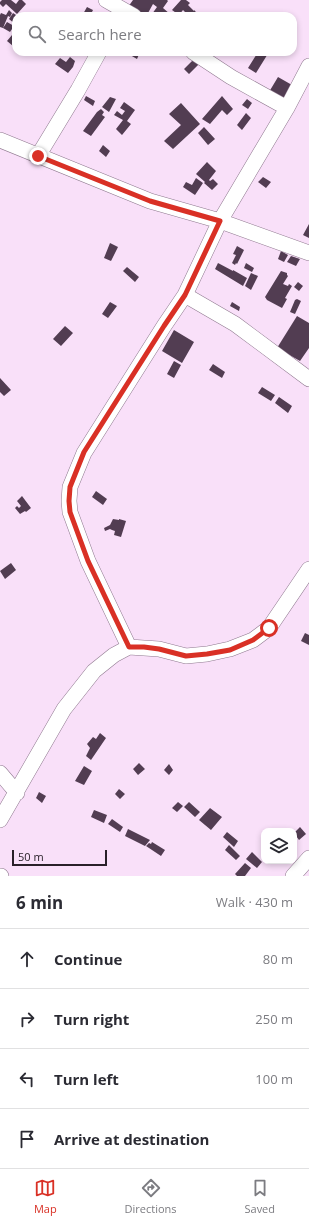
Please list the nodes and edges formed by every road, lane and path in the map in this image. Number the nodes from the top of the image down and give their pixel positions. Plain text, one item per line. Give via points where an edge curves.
1 (106, 0) edge
2 (126, 10) edge
3 (97, 56) edge
4 (199, 56) edge
5 (309, 66) edge
6 (287, 108) junction
7 (0, 140) edge
8 (38, 156) junction
9 (220, 221) junction
10 (309, 253) edge
11 (185, 295) junction
12 (309, 378) edge
13 (309, 569) edge
14 (129, 647) junction
15 (0, 773) edge
16 (17, 793) junction
17 (0, 820) edge
18 (309, 858) edge
19 (293, 876) edge

1 - 2 street
3 - 8 street
4 - 6 street
5 - 6 street
6 - 9 street
7 - 8 street
8 - 9 street via 150,201
9 - 10 street
9 - 11 street
11 - 12 street via 235,324
11 - 14 street via 84,452 70,487 70,512 88,561
13 - 14 street via 269,628 253,640 230,650 186,656 159,649
14 - 16 street via 94,671 64,709
15 - 16 street
16 - 17 street
18 - 19 street

